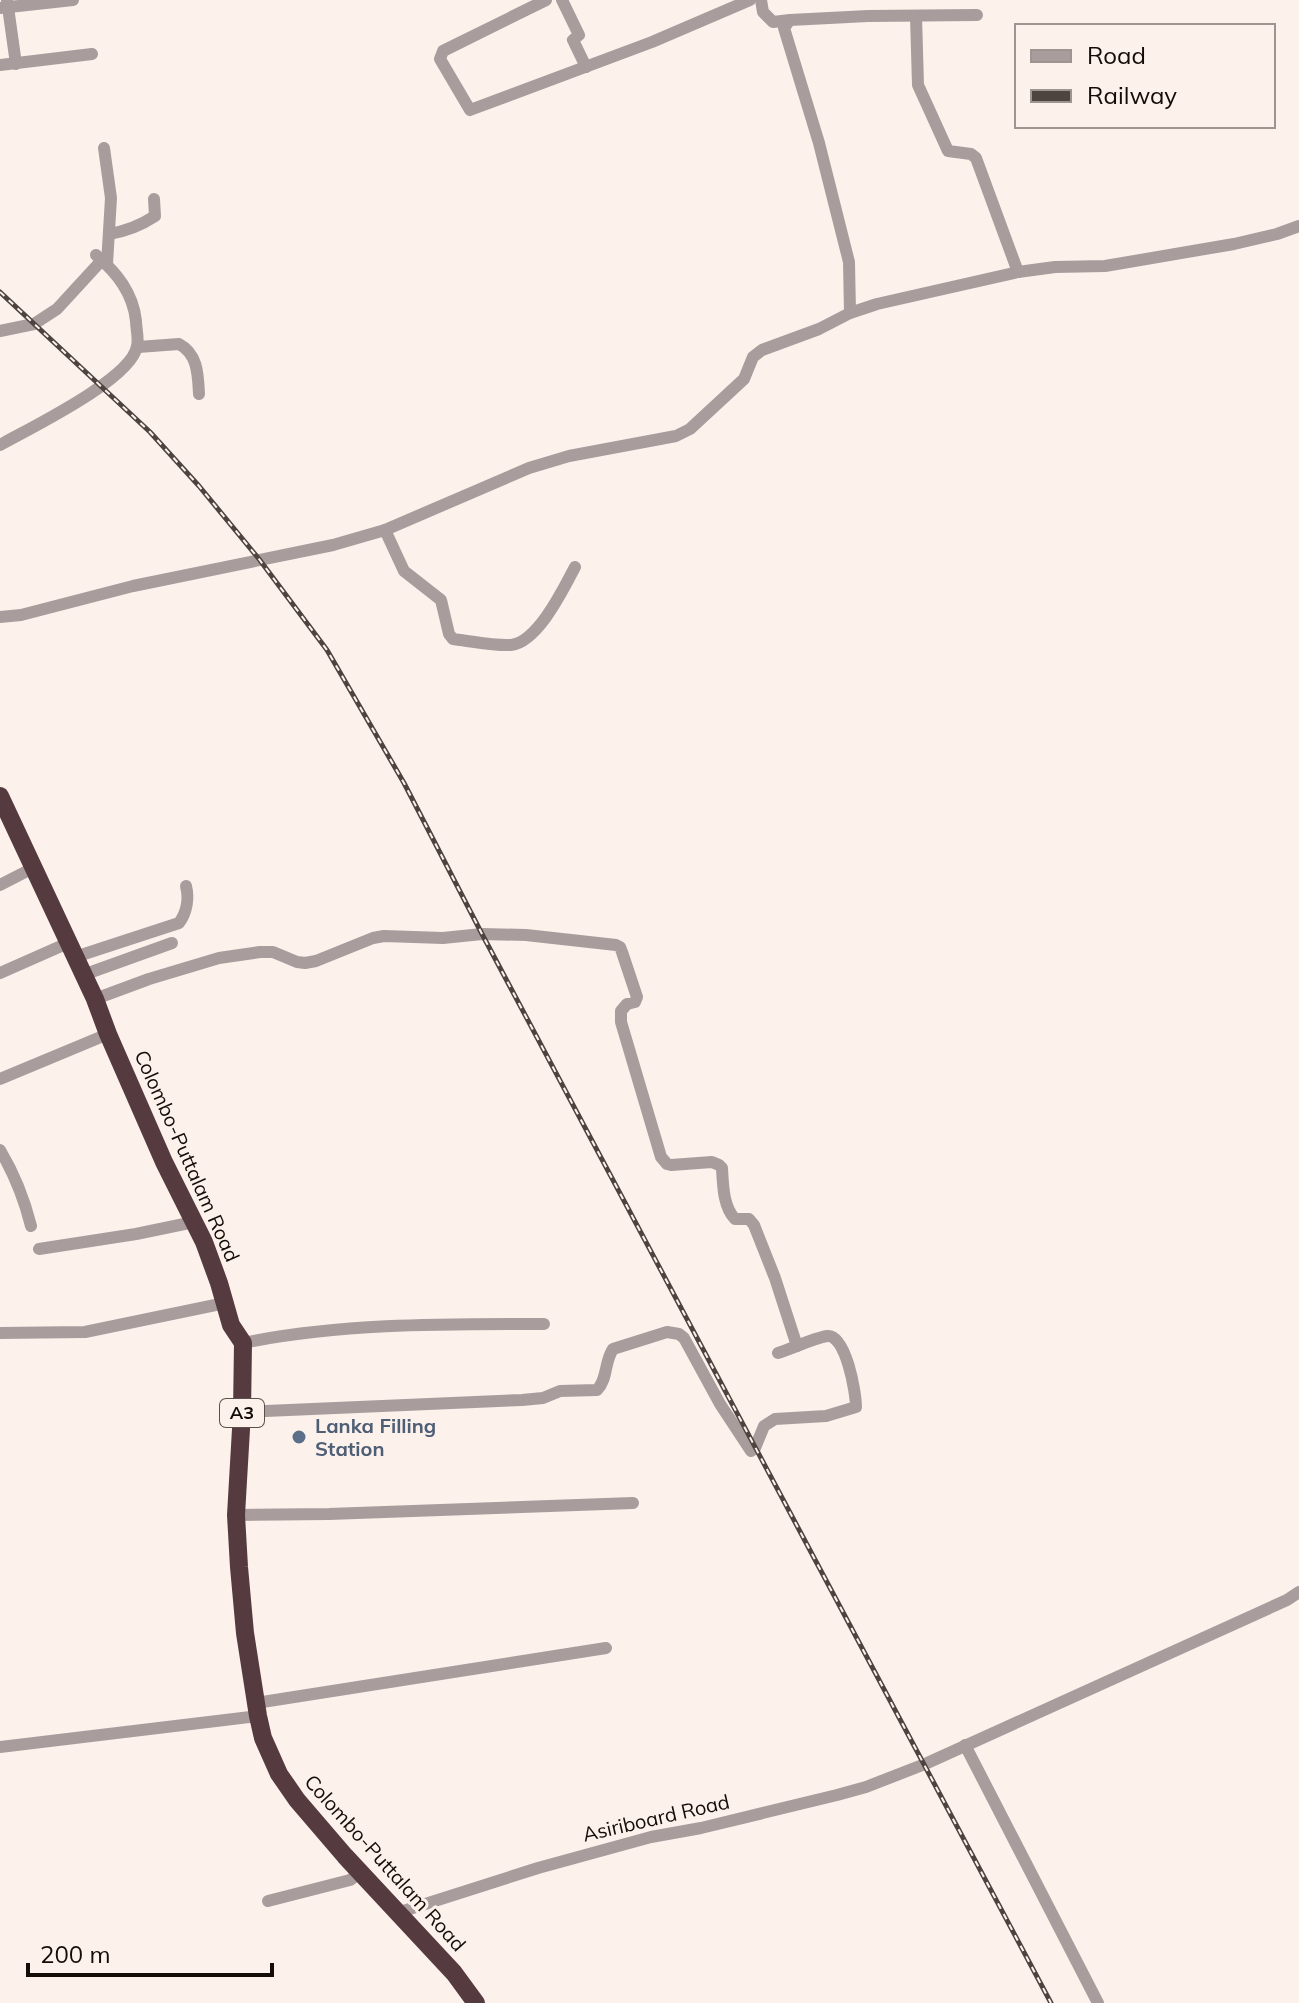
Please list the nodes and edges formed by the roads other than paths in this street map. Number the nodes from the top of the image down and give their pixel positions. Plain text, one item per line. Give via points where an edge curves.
1 (73, 0) edge
2 (546, 0) edge
3 (562, 0) edge
4 (750, 0) edge
5 (761, 0) edge
6 (5, 5) edge
7 (977, 15) dead end
8 (916, 16) junction
9 (790, 20) junction
10 (92, 54) dead end
11 (16, 64) junction
12 (0, 65) edge
13 (586, 67) junction
14 (104, 148) dead end
15 (154, 199) dead end
16 (1299, 226) edge
17 (109, 234) junction
18 (101, 260) junction
19 (1018, 272) junction
20 (850, 313) junction
21 (0, 331) edge
22 (138, 347) junction
23 (199, 394) dead end
24 (0, 445) edge
25 (385, 530) junction
26 (575, 567) dead end
27 (0, 617) edge
28 (0, 796) edge
29 (33, 868) junction
30 (0, 885) edge
31 (186, 886) dead end
32 (172, 943) dead end
33 (72, 950) junction
34 (0, 973) edge
35 (83, 975) junction
36 (95, 999) junction
37 (108, 1034) junction
38 (0, 1079) edge
39 (0, 1150) edge
40 (194, 1222) junction
41 (31, 1226) dead end
42 (39, 1249) dead end
43 (225, 1303) junction
44 (544, 1324) dead end
45 (0, 1333) edge
46 (243, 1343) junction
47 (797, 1346) junction
48 (778, 1353) dead end
49 (242, 1412) junction
50 (633, 1503) dead end
51 (236, 1515) junction
52 (1299, 1592) edge
53 (606, 1648) dead end
54 (257, 1709) junction
55 (965, 1745) junction
56 (0, 1747) edge
57 (360, 1873) junction
58 (268, 1901) dead end
59 (397, 1913) junction
60 (476, 2003) edge
61 (1098, 2003) edge

1 - 6 street
2 - 13 street via 443,51 440,59 470,110
3 - 13 street via 579,35 573,40
4 - 13 street
5 - 9 street via 773,22
6 - 11 street
7 - 8 street
8 - 9 street
8 - 19 street via 919,90 948,151 976,158
9 - 20 street via 785,34 849,262
10 - 11 street
11 - 12 street
14 - 17 street via 111,198
15 - 17 street via 155,216
16 - 19 street via 1234,244 1105,266
17 - 18 street
18 - 21 street via 57,309 34,324
18 - 22 street via 126,287 135,309
19 - 20 street
20 - 25 street via 762,350 744,379 676,436 529,468
22 - 23 street via 184,346 195,359
22 - 24 street via 131,362 102,387
25 - 26 street via 404,571 441,600 453,639 511,645 527,639 556,604
25 - 27 street
28 - 29 highway, Colombo-Puttalam Road / A3
29 - 30 street
29 - 33 highway, Colombo-Puttalam Road / A3
31 - 33 street via 179,923
32 - 35 street
33 - 34 street
33 - 35 highway, Colombo-Puttalam Road / A3
35 - 36 highway, Colombo-Puttalam Road / A3
36 - 37 highway, Colombo-Puttalam Road / A3
36 - 47 street via 219,958 273,952 305,963 384,936 526,935 616,945 637,997 621,1011 621,1022 661,1157 671,1165 712,1162 722,1168 730,1213 754,1225
37 - 38 street
37 - 40 highway, Colombo-Puttalam Road / A3
39 - 41 street via 13,1171
40 - 42 street
40 - 43 highway, Colombo-Puttalam Road / A3
43 - 45 street via 85,1332
43 - 46 highway, Colombo-Puttalam Road / A3
44 - 46 street via 355,1329
46 - 49 highway, Colombo-Puttalam Road / A3
47 - 48 street
47 - 49 street via 826,1336 838,1340 857,1406 826,1416 775,1419 764,1426 751,1451 684,1338 671,1332 613,1349 597,1390 522,1400
49 - 51 highway, Colombo-Puttalam Road / A3
50 - 51 street
51 - 54 highway, Colombo-Puttalam Road / A3
52 - 55 street, Asiriboard Road
53 - 54 street
54 - 56 street
54 - 57 highway, Colombo-Puttalam Road / A3 via 279,1774
55 - 59 street, Asiriboard Road via 866,1787 651,1837
55 - 61 street
57 - 58 street
57 - 59 highway, Colombo-Puttalam Road / A3
59 - 60 highway, Colombo-Puttalam Road / A3

